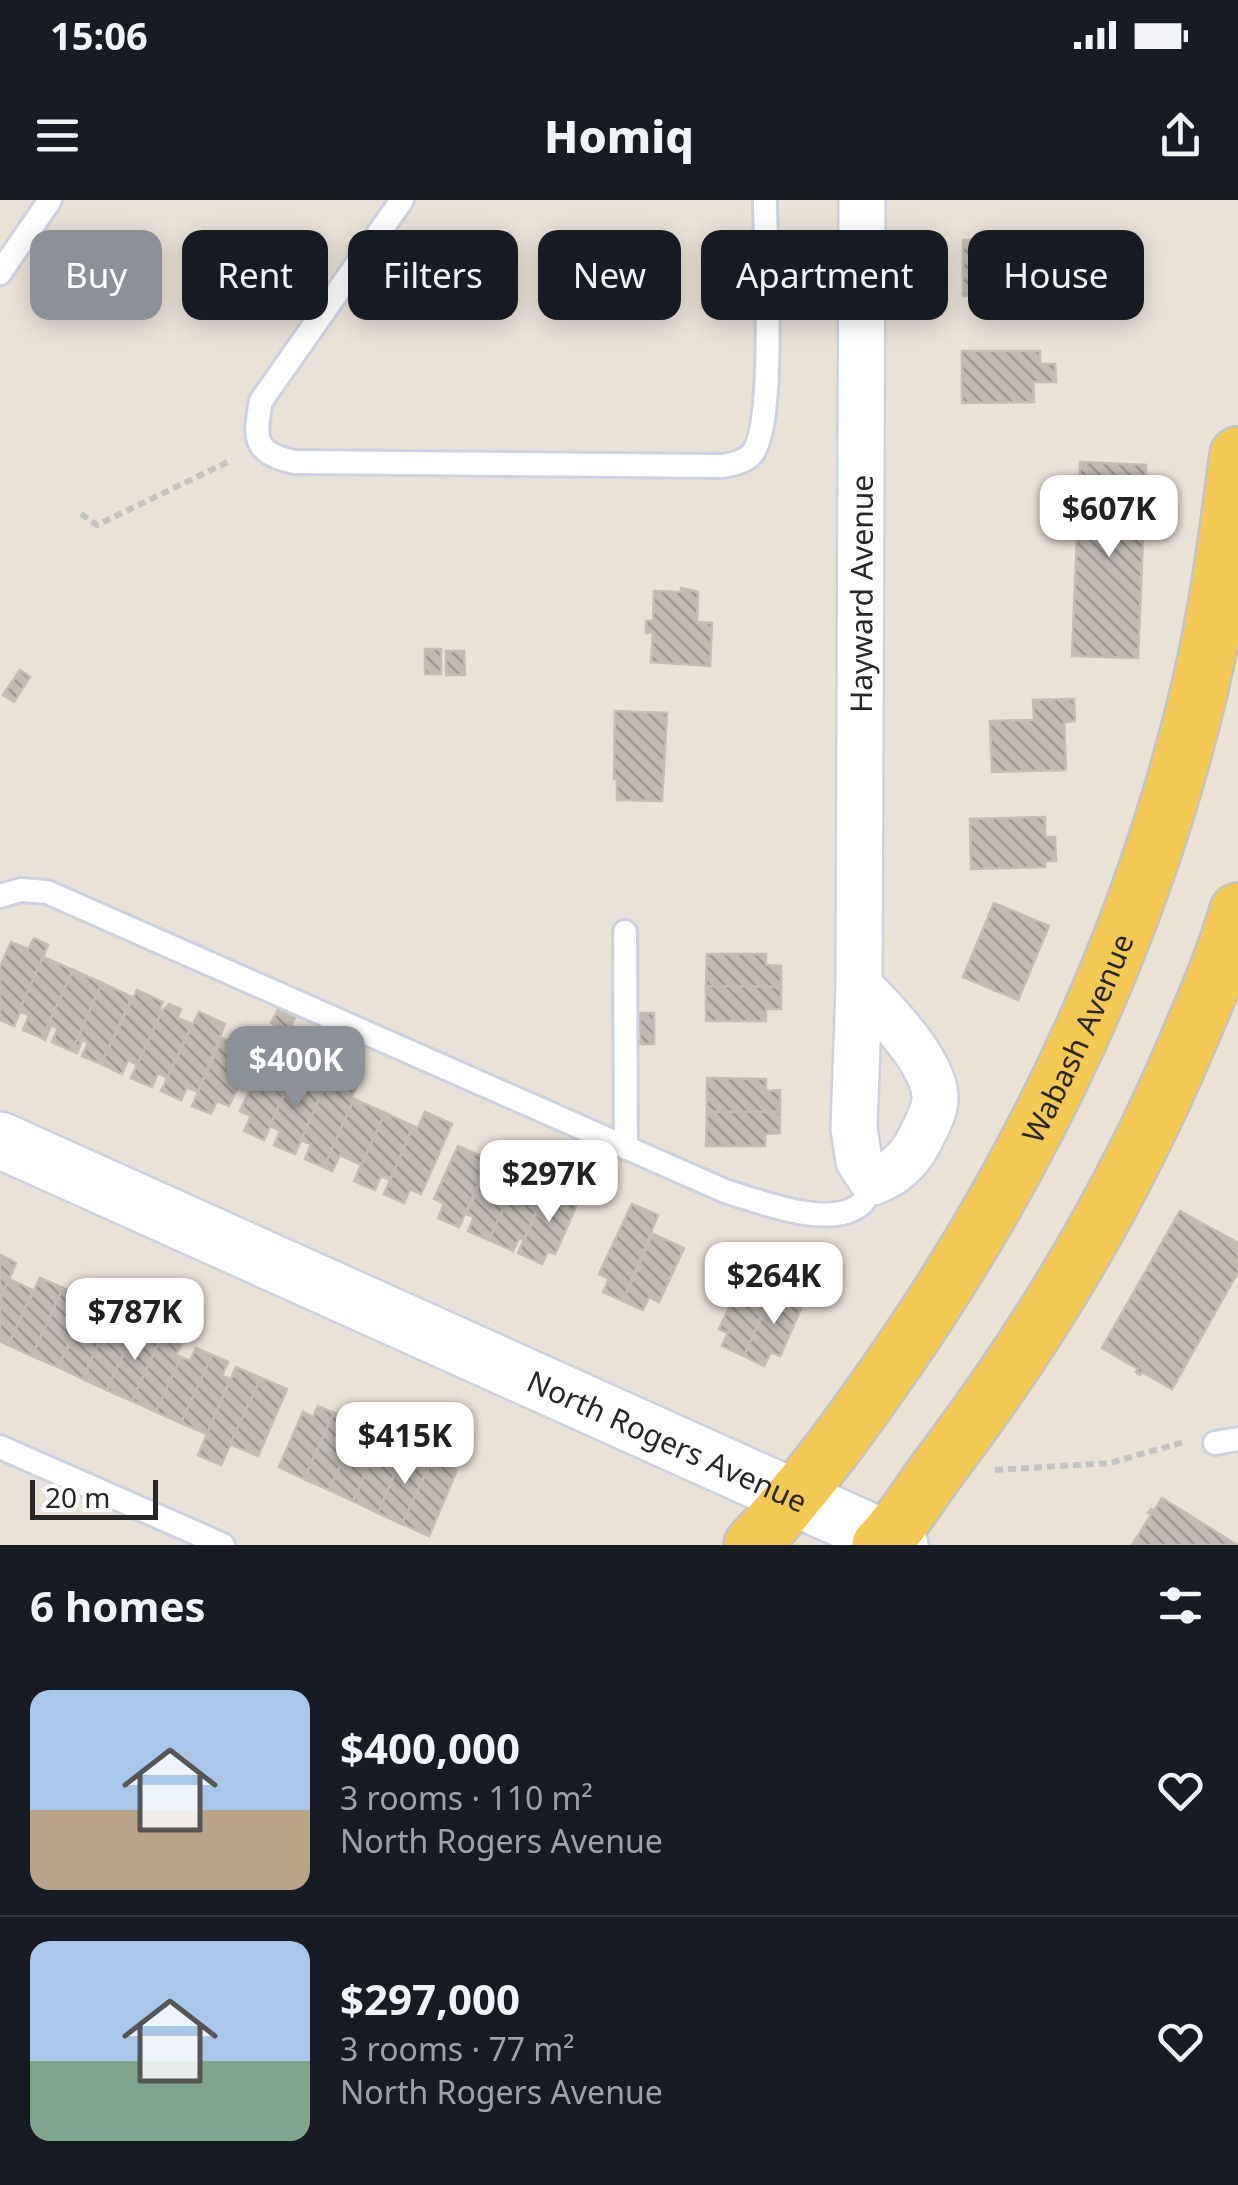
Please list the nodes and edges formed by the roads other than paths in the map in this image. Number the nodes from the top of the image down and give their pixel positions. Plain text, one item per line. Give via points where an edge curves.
1 (50, 200) edge
2 (402, 200) edge
3 (765, 200) edge
4 (862, 200) edge
5 (0, 274) edge
6 (1238, 455) edge
7 (0, 896) edge
8 (1238, 911) edge
9 (625, 932) dead end
10 (859, 986) junction
11 (0, 1140) edge
12 (626, 1148) junction
13 (873, 1182) junction
14 (0, 1447) edge
15 (796, 1498) junction
16 (889, 1543) edge
17 (223, 1545) edge
18 (752, 1545) edge

1 - 5 lane
2 - 3 lane via 261,401 256,434 273,457 738,463 752,454 762,433 767,390
4 - 10 street, Hayward Avenue
6 - 15 main road, Wabash Avenue via 1222,576 1170,800 1074,1053 974,1244
7 - 12 lane via 47,892
8 - 16 main road via 1169,1086 1102,1218 1041,1322
9 - 12 lane
10 - 13 street, Hayward Avenue via 854,1128 859,1161
10 - 13 street via 897,1024 936,1097 914,1152 891,1176
11 - 15 street, North Rogers Avenue
12 - 13 lane via 725,1191 798,1212 851,1210
14 - 17 lane
15 - 16 street, North Rogers Avenue
15 - 18 main road, Wabash Avenue

